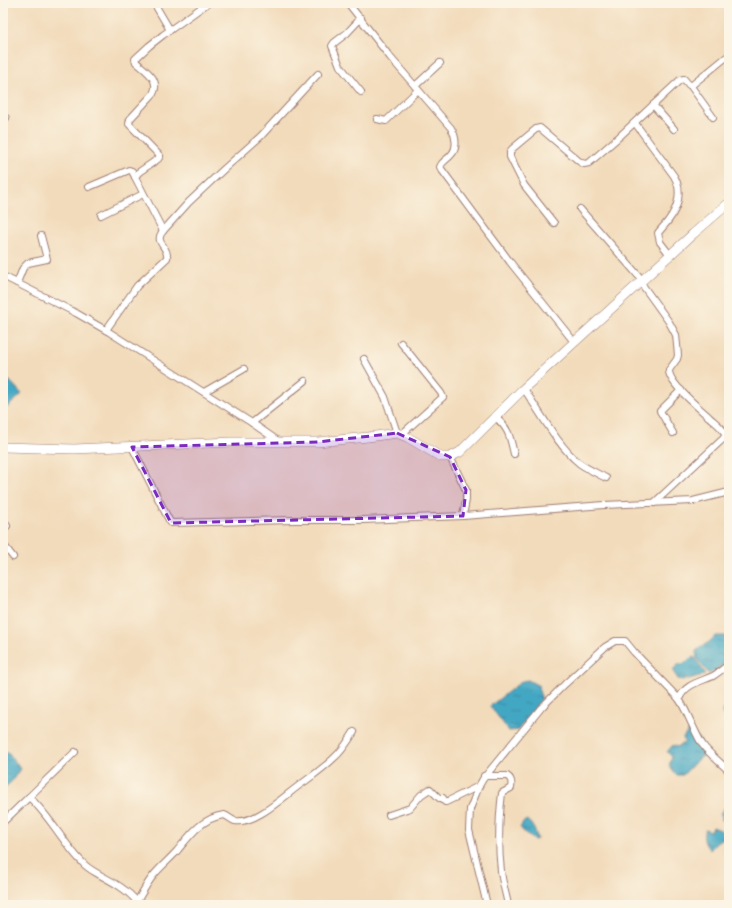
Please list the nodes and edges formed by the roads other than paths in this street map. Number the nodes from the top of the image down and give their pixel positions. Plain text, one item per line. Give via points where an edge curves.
1 (154, 3) edge
2 (208, 3) edge
3 (348, 3) edge
4 (361, 18) junction
5 (170, 30) junction
6 (729, 55) edge
7 (440, 63) dead end
8 (318, 74) dead end
9 (690, 85) junction
10 (416, 88) junction
11 (361, 92) dead end
12 (653, 105) junction
13 (713, 117) dead end
14 (377, 119) dead end
15 (635, 123) junction
16 (674, 129) dead end
17 (135, 178) junction
18 (89, 187) dead end
19 (143, 194) junction
20 (729, 203) edge
21 (580, 209) dead end
22 (100, 215) dead end
23 (554, 223) dead end
24 (163, 231) junction
25 (41, 236) dead end
26 (670, 256) junction
27 (3, 276) edge
28 (17, 282) junction
29 (642, 282) junction
30 (106, 330) junction
31 (401, 343) dead end
32 (575, 343) junction
33 (364, 359) dead end
34 (244, 369) dead end
35 (305, 381) dead end
36 (524, 389) junction
37 (681, 390) junction
38 (204, 392) junction
39 (495, 417) junction
40 (252, 423) junction
41 (673, 433) dead end
42 (400, 434) junction
43 (727, 434) edge
44 (273, 441) junction
45 (3, 447) edge
46 (132, 447) junction
47 (514, 454) dead end
48 (450, 458) junction
49 (606, 478) dead end
50 (729, 492) edge
51 (654, 503) junction
52 (463, 516) junction
53 (3, 519) edge
54 (3, 530) edge
55 (3, 544) edge
56 (13, 557) dead end
57 (729, 664) edge
58 (678, 699) junction
59 (354, 732) dead end
60 (75, 752) dead end
61 (729, 771) edge
62 (484, 776) junction
63 (479, 786) junction
64 (29, 797) junction
65 (389, 815) dead end
66 (3, 822) edge
67 (136, 904) edge
68 (487, 905) edge
69 (508, 905) edge

1 - 5 street
2 - 5 street
3 - 4 street
4 - 10 street
4 - 11 street via 334,43 332,48 340,66
5 - 17 street via 135,59 153,77 155,89 130,119 129,124 160,156
6 - 9 street
7 - 10 street
8 - 24 street via 261,136 214,178
9 - 12 street via 681,79
9 - 13 street
10 - 14 street via 386,121
10 - 32 street via 449,124 454,135 455,150 440,167 510,262
12 - 15 street
12 - 16 street
15 - 23 street via 586,164 580,162 540,128 512,149 510,157 524,185
15 - 26 street via 678,183 677,204 670,219 658,233 660,242
17 - 18 street via 129,170
17 - 19 street
19 - 22 street
19 - 24 street
20 - 26 street
21 - 29 street
24 - 30 street via 159,239 168,254 167,258 134,289
25 - 28 street via 47,259 28,263
26 - 29 street
27 - 28 street
28 - 30 street
29 - 32 street
29 - 37 street via 676,335 678,355 669,372
30 - 38 street
31 - 42 street via 443,397
32 - 36 street
33 - 42 street via 385,396
34 - 38 street
35 - 40 street
36 - 39 street
36 - 49 street via 574,458 586,468
37 - 41 street via 660,411
37 - 43 street
38 - 40 street
39 - 47 street via 506,427
39 - 48 street via 460,452
40 - 44 street
42 - 44 street via 318,442
42 - 48 street via 441,457
43 - 51 street
44 - 46 street
45 - 46 street
46 - 52 street via 171,523
48 - 52 street via 466,490
50 - 51 street via 693,500
51 - 52 street
53 - 54 street via 7,526
55 - 56 street
57 - 58 street via 690,686
58 - 61 street via 687,711 702,743
58 - 62 street via 625,641 615,641 594,656 541,708
59 - 67 street via 336,757 269,810 245,820 233,820 224,815 206,821 153,876
60 - 64 street
62 - 63 street
62 - 69 street via 507,776 510,777 512,784 511,788 502,793 500,804 501,872
63 - 65 street via 446,802 430,789 410,808
63 - 68 street via 470,809 469,830
64 - 66 street
64 - 67 street via 82,862 127,892

